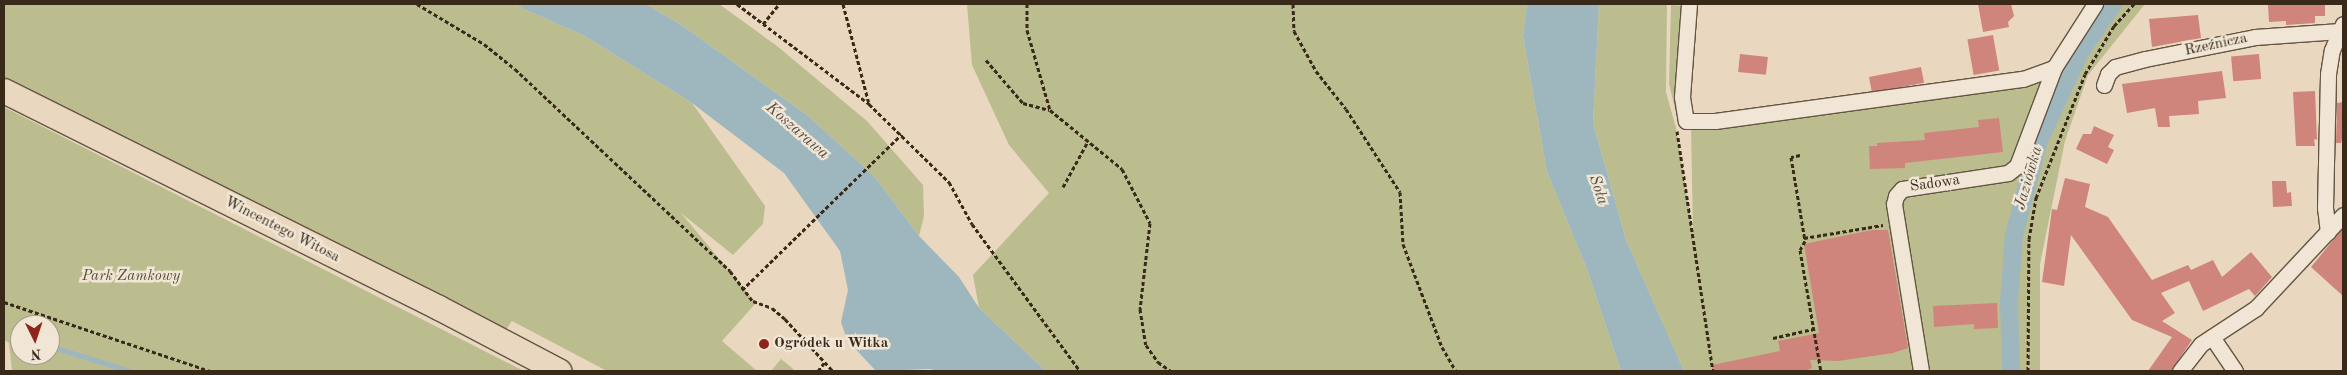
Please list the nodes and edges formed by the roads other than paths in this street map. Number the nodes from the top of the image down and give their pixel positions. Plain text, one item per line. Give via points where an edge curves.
1 (1689, 4) edge
2 (2095, 4) edge
3 (2342, 27) edge
4 (2054, 68) junction
5 (2104, 85) dead end
6 (4, 90) edge
7 (2343, 215) edge
8 (2328, 232) junction
9 (2212, 337) junction
10 (559, 371) edge
11 (1921, 371) edge
12 (2180, 371) edge
13 (2235, 371) edge

1 - 4 street via 1682,98 1686,121 1715,121 2023,79
2 - 4 street, Sadowa
3 - 5 street, Rzeźnicza via 2255,37 2145,59 2116,67 2108,74
3 - 8 street, Rzeźnicza via 2332,50 2328,74 2325,208
4 - 11 street, Sadowa via 2018,166 2008,173 1902,189 1896,196 1894,204
6 - 10 main road, Wincentego Witosa
7 - 8 street
8 - 9 street via 2256,308
9 - 12 street via 2201,344
9 - 13 street

